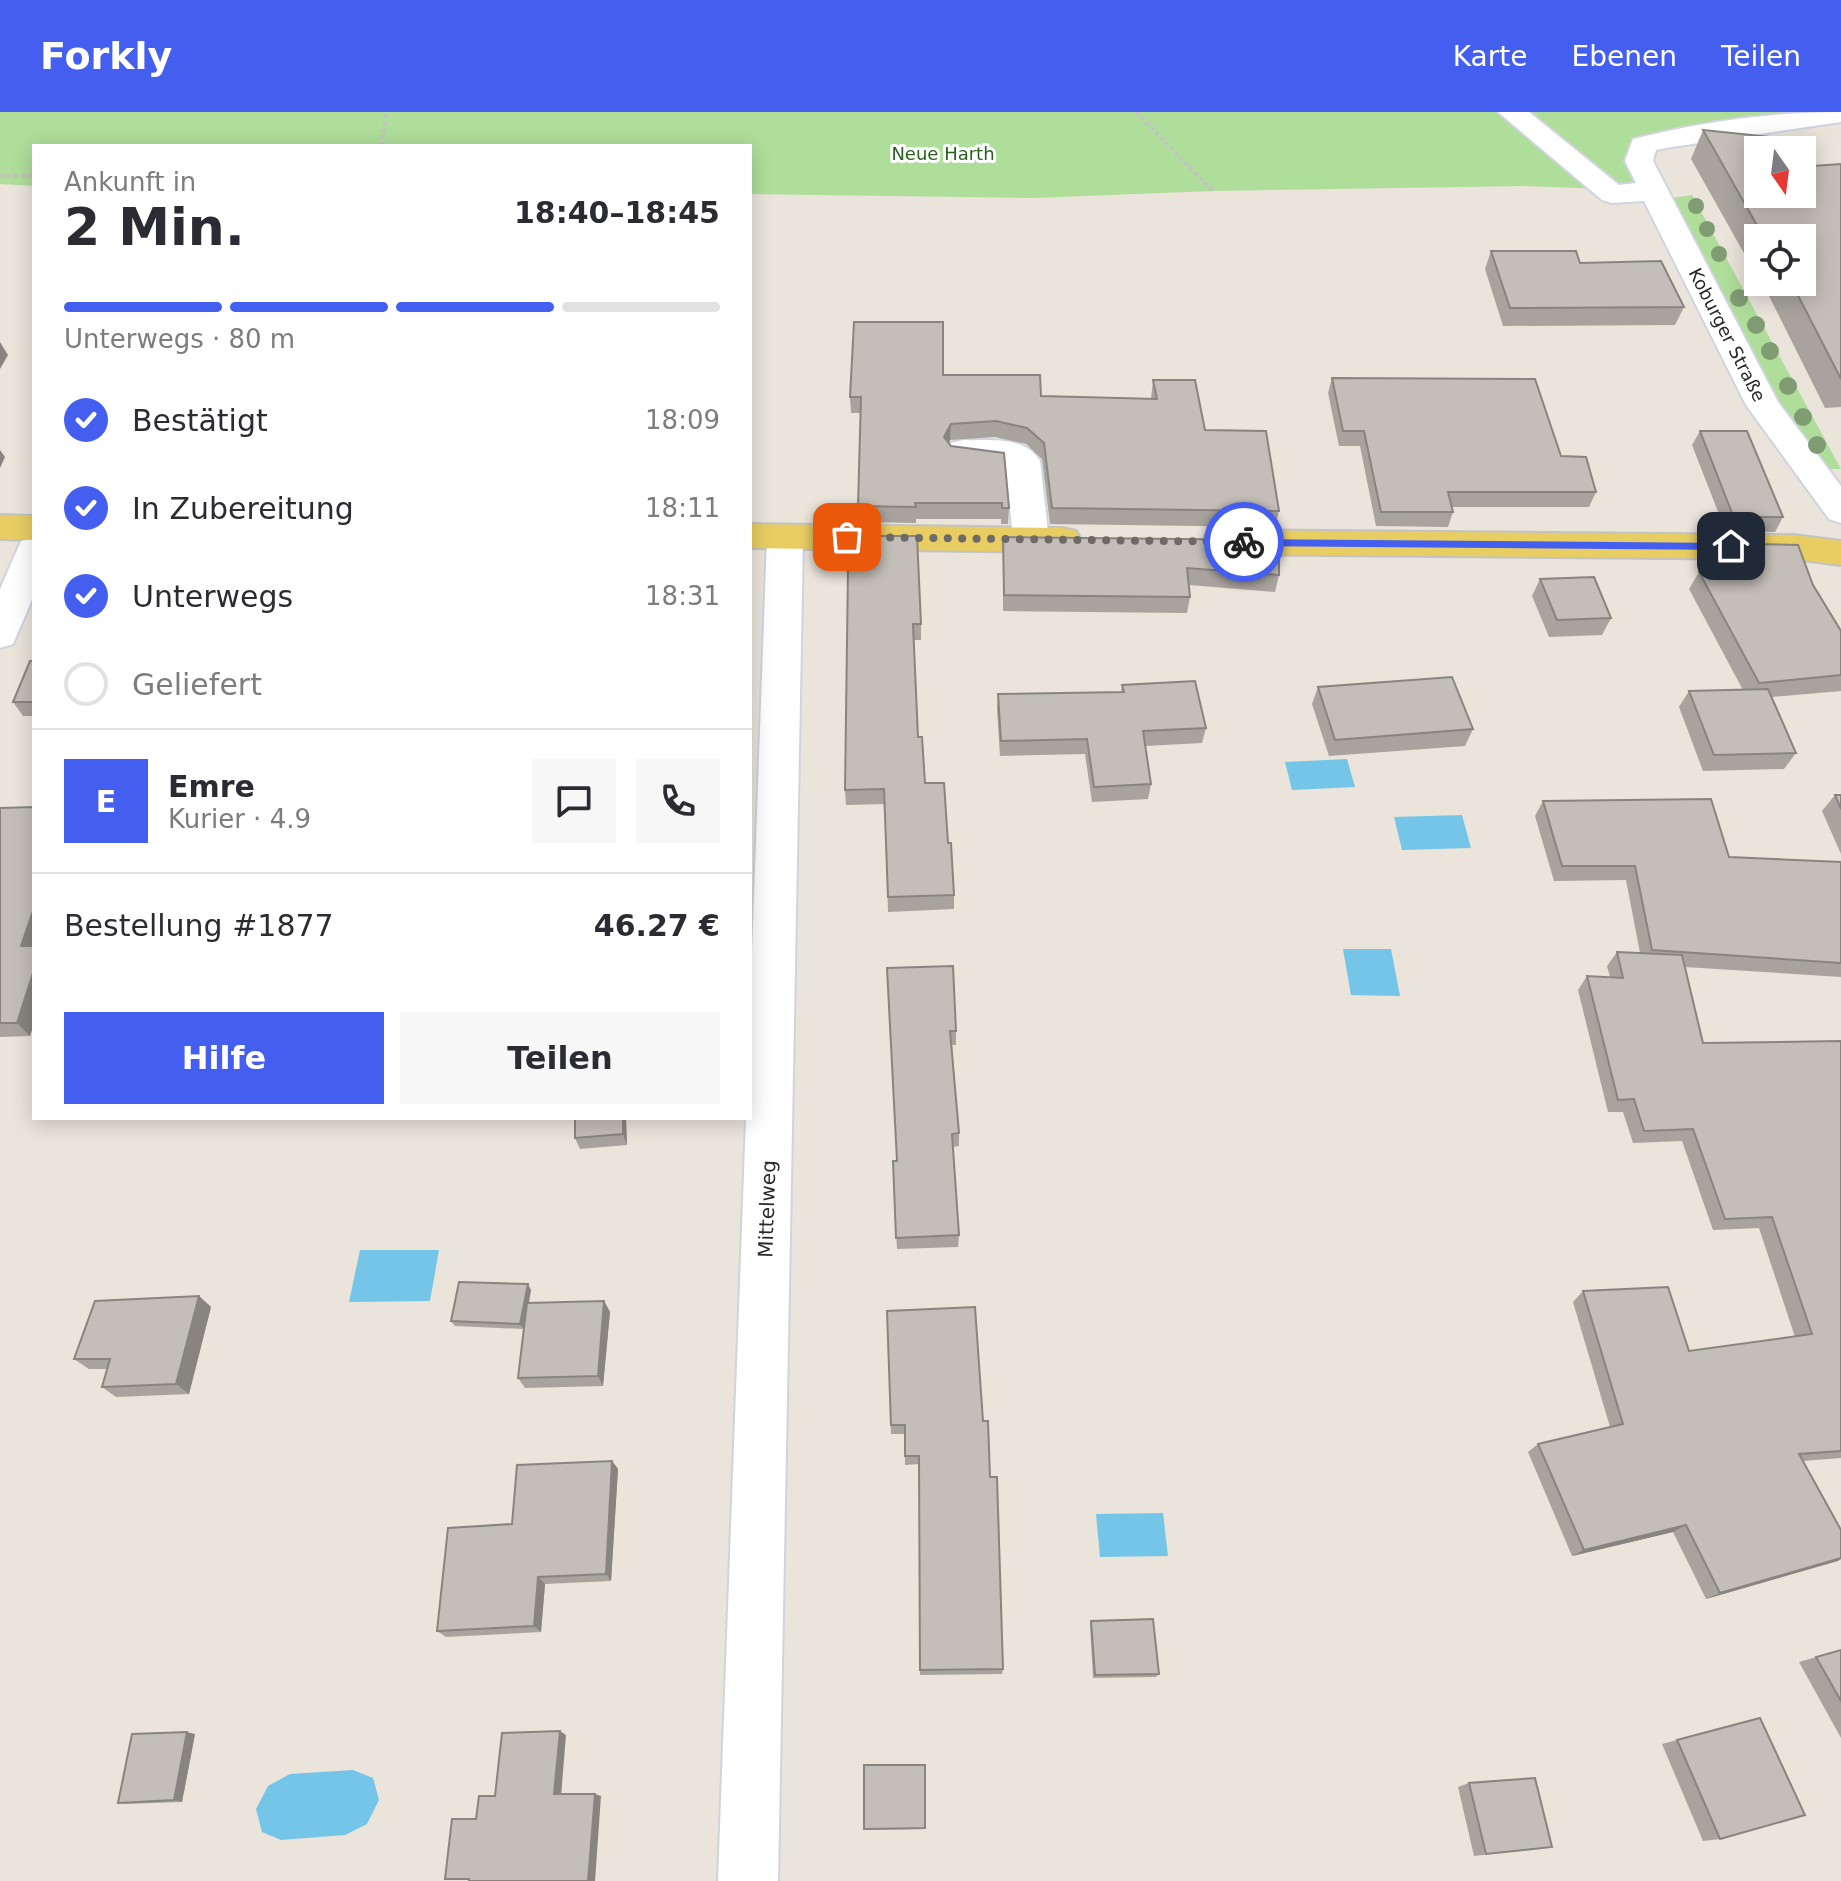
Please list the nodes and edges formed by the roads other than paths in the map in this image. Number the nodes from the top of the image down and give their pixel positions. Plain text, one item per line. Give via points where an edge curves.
1 (1512, 112) edge
2 (1841, 114) edge
3 (1655, 191) junction
4 (963, 451) edge
5 (1841, 511) edge
6 (0, 527) edge
7 (32, 528) edge
8 (768, 536) edge
9 (1031, 540) junction
10 (1092, 540) edge
11 (1183, 542) edge
12 (1841, 553) edge
13 (32, 555) edge
14 (0, 634) edge
15 (748, 1881) edge

1 - 3 street via 1612,194
2 - 3 street, Koburger Straße via 1643,145 1639,161
3 - 5 street, Koburger Straße via 1763,405
4 - 9 street via 1012,453 1023,461
6 - 7 main road
8 - 9 main road
8 - 15 street, Mittelweg
9 - 10 main road
11 - 12 main road via 1794,547
13 - 14 street

